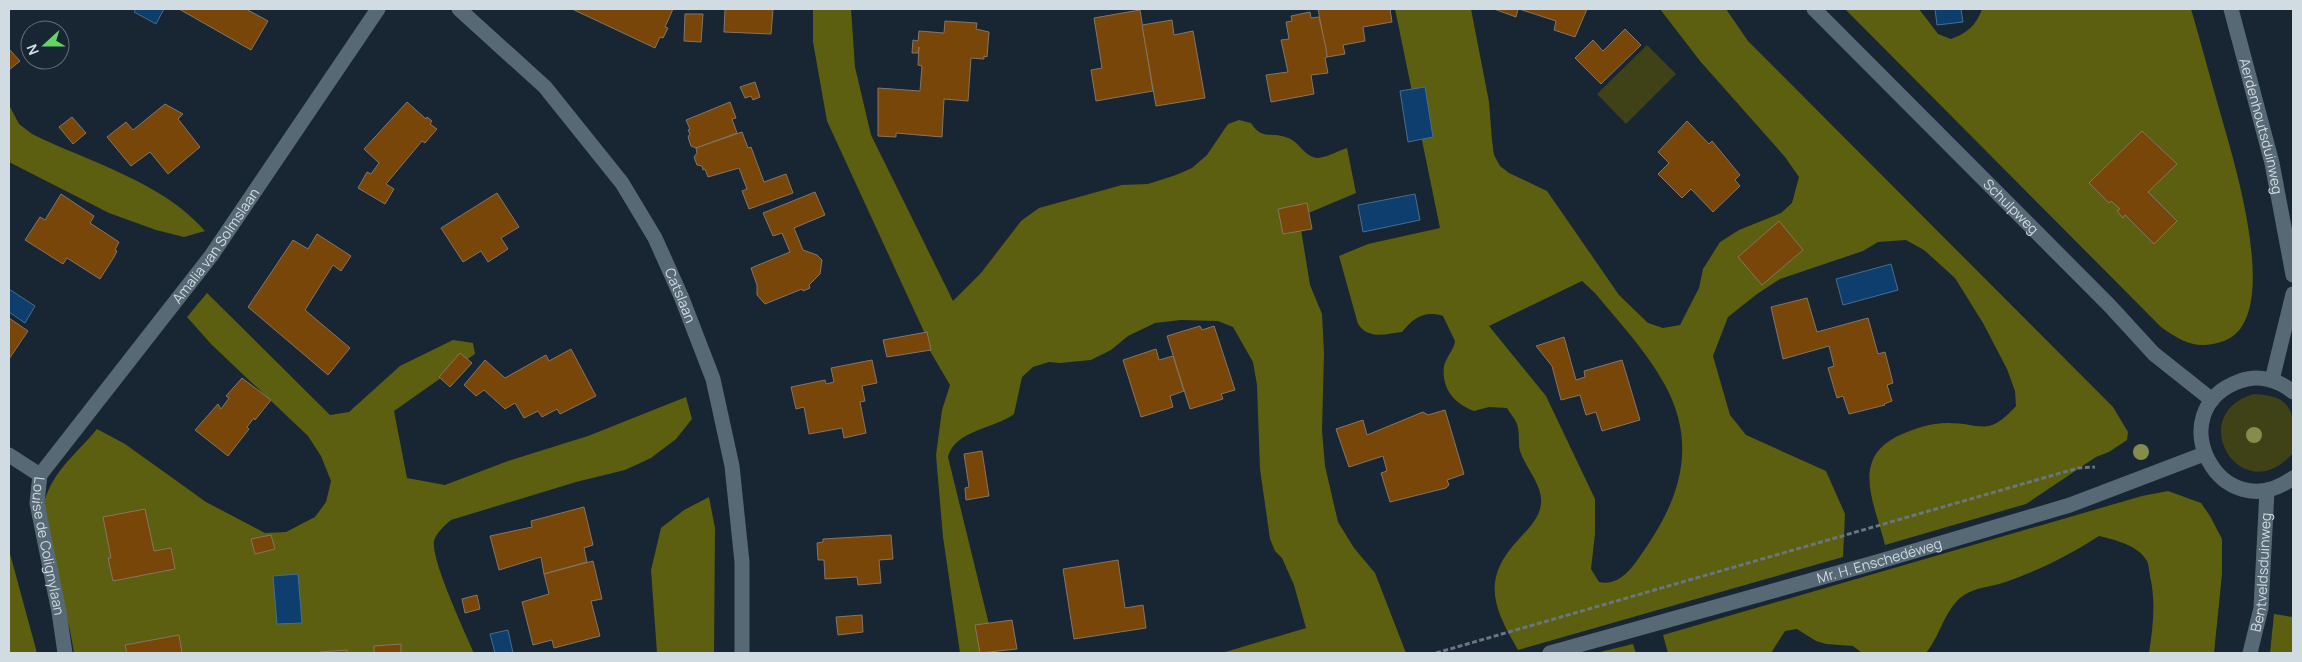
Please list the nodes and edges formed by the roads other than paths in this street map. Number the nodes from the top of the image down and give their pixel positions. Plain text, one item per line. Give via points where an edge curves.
1 (378, 9) edge
2 (459, 9) edge
3 (1814, 9) edge
4 (2231, 9) edge
5 (2293, 275) edge
6 (2293, 294) edge
7 (2272, 380) junction
8 (2293, 392) edge
9 (2212, 400) junction
10 (2204, 454) junction
11 (9, 455) edge
12 (40, 475) junction
13 (2293, 478) edge
14 (2268, 490) junction
15 (65, 653) edge
16 (742, 653) edge
17 (1550, 653) edge
18 (2250, 653) edge

1 - 12 street, Amalia van Solmslaan via 211,256
2 - 16 street, Catslaan via 545,87 622,182 655,238 682,296 713,379 732,466 742,562
3 - 9 street, Schulpweg via 2154,354
4 - 5 street, Aerdenhoutsduinweg via 2272,163
6 - 7 street
7 - 8 street
7 - 9 street via 2246,379 2232,384
9 - 10 street via 2201,426
10 - 14 street via 2210,466 2229,483 2248,490
10 - 17 street, Mr. H. Enschedéweg via 2070,505
11 - 12 street, Louise de Colignylaan
12 - 15 street, Louise de Colignylaan via 37,503
13 - 14 street
14 - 18 street, Bentveldsduinweg via 2261,608

